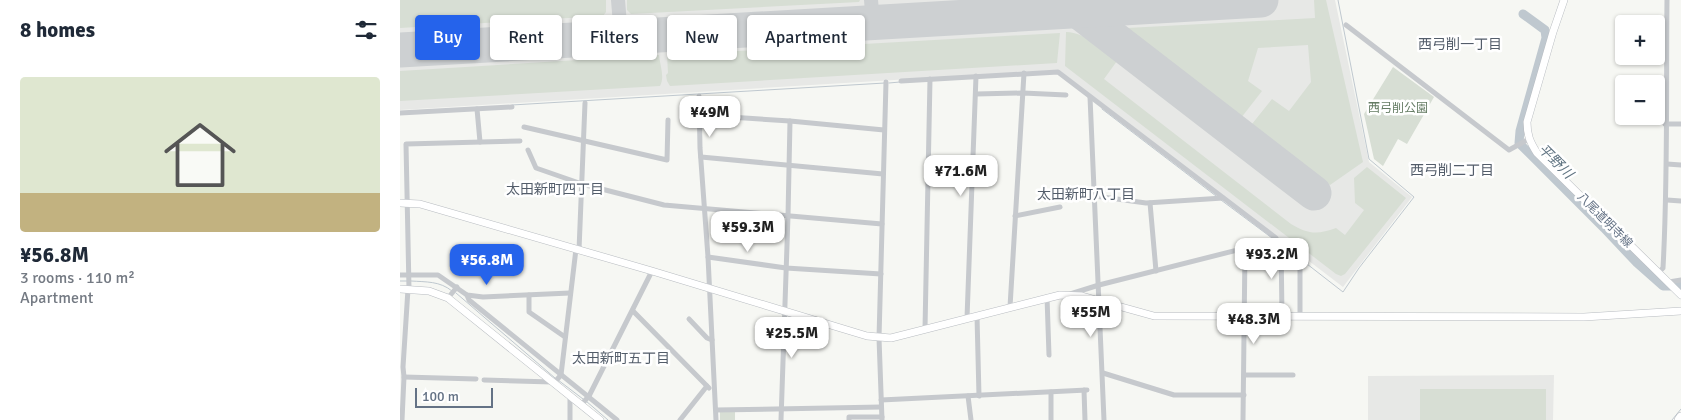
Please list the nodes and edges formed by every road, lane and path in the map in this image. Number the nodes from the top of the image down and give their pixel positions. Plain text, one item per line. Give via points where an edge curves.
1 (1564, 0) edge
2 (1667, 0) edge
3 (1346, 25) dead end
4 (1024, 73) junction
5 (976, 76) junction
6 (930, 79) junction
7 (901, 81) dead end
8 (886, 82) dead end
9 (1023, 93) junction
10 (976, 94) junction
11 (1066, 95) dead end
12 (699, 96) dead end
13 (1090, 97) junction
14 (585, 103) dead end
15 (512, 107) dead end
16 (478, 109) junction
17 (400, 113) edge
18 (699, 115) junction
19 (668, 120) dead end
20 (790, 121) junction
21 (1665, 124) junction
22 (1681, 124) edge
23 (524, 127) dead end
24 (884, 130) junction
25 (1526, 140) junction
26 (520, 141) dead end
27 (584, 141) junction
28 (480, 142) junction
29 (400, 144) edge
30 (406, 144) junction
31 (528, 150) dead end
32 (701, 157) junction
33 (1667, 164) junction
34 (790, 165) junction
35 (1681, 165) edge
36 (883, 174) junction
37 (582, 184) junction
38 (1095, 196) junction
39 (1223, 198) junction
40 (1667, 200) junction
41 (1681, 201) edge
42 (404, 203) edge
43 (1150, 203) junction
44 (1060, 206) dead end
45 (705, 208) junction
46 (788, 216) junction
47 (1015, 216) junction
48 (882, 224) junction
49 (1279, 242) junction
50 (578, 249) junction
51 (1245, 249) junction
52 (708, 258) junction
53 (1300, 258) junction
54 (1306, 263) dead end
55 (786, 268) junction
56 (652, 271) junction
57 (1156, 271) junction
58 (1658, 273) junction
59 (881, 274) junction
60 (400, 275) edge
61 (409, 275) junction
62 (1681, 280) edge
63 (1099, 285) junction
64 (1672, 285) junction
65 (457, 287) junction
66 (406, 288) edge
67 (709, 289) junction
68 (570, 293) junction
69 (467, 295) junction
70 (530, 295) junction
71 (1066, 295) junction
72 (1681, 295) edge
73 (451, 296) junction
74 (1047, 297) junction
75 (1099, 301) junction
76 (1010, 307) junction
77 (634, 311) junction
78 (784, 311) junction
79 (1681, 311) edge
80 (977, 316) junction
81 (1243, 316) junction
82 (1282, 316) junction
83 (1300, 316) junction
84 (967, 318) junction
85 (689, 319) dead end
86 (498, 322) junction
87 (491, 329) junction
88 (925, 329) junction
89 (565, 337) junction
90 (879, 338) junction
91 (712, 340) junction
92 (530, 349) junction
93 (535, 354) junction
94 (1049, 355) dead end
95 (527, 358) junction
96 (544, 361) junction
97 (539, 368) junction
98 (1103, 373) junction
99 (402, 375) edge
100 (561, 375) junction
101 (1244, 375) junction
102 (1293, 375) dead end
103 (476, 379) dead end
104 (484, 380) dead end
105 (554, 382) junction
106 (707, 386) junction
107 (1052, 392) junction
108 (715, 394) junction
109 (1244, 395) junction
110 (589, 396) junction
111 (968, 396) junction
112 (979, 396) junction
113 (570, 397) junction
114 (881, 400) junction
115 (583, 404) junction
116 (881, 406) junction
117 (781, 407) junction
118 (716, 410) junction
119 (590, 416) edge
120 (882, 418) edge
121 (402, 420) edge
122 (570, 420) edge
123 (600, 420) edge
124 (617, 420) edge
125 (680, 420) edge
126 (716, 420) edge
127 (781, 420) edge
128 (849, 420) edge
129 (971, 420) edge
130 (1051, 420) edge
131 (1085, 420) edge
132 (1104, 420) edge
133 (1243, 420) edge

1 - 25 street via 1529,114
2 - 21 street
3 - 25 street via 1509,150
4 - 5 street
4 - 9 street
4 - 13 street via 1058,72
5 - 6 street
5 - 10 street
6 - 7 street
6 - 88 street
8 - 24 street
9 - 10 street
9 - 11 street
9 - 47 street
10 - 84 street
12 - 18 street
13 - 38 street
13 - 39 street
14 - 27 street
15 - 16 street
16 - 17 street
16 - 28 street
18 - 20 street
18 - 32 street
19 - 27 street via 666,160
20 - 24 street
20 - 34 street
21 - 22 street
21 - 33 street
23 - 27 street
24 - 36 street
25 - 58 street, 八尾道明寺線
26 - 28 street
27 - 37 street
28 - 30 street
29 - 30 street
30 - 42 street
31 - 37 street via 536,168
32 - 34 street
32 - 45 street
33 - 35 street
33 - 40 street
34 - 36 street
34 - 46 street
36 - 48 street
37 - 45 street via 664,205
37 - 50 street
38 - 43 street
38 - 63 street
39 - 43 street
39 - 49 street
40 - 41 street
40 - 58 street via 1663,268
42 - 50 street via 430,207
42 - 61 street
43 - 57 street
44 - 47 street
45 - 46 street
45 - 52 street
46 - 48 street
46 - 55 street
47 - 76 street
48 - 59 street
49 - 51 street
49 - 53 street
49 - 82 street
50 - 56 street
50 - 68 street
51 - 57 street
51 - 81 street
52 - 55 street
52 - 67 street
53 - 54 street
53 - 83 street
55 - 59 street
55 - 78 street
56 - 67 street
56 - 77 street
57 - 63 street
58 - 64 street, 八尾道明寺線
59 - 90 street
60 - 61 street
61 - 65 street via 438,275
61 - 66 street
62 - 64 street
63 - 71 street
63 - 75 street
64 - 72 street, 八尾道明寺線
65 - 69 street
65 - 73 street
66 - 73 street
66 - 99 street
67 - 78 street
67 - 91 street
68 - 70 street
68 - 89 street
69 - 70 street
69 - 86 street
70 - 89 street via 529,312
71 - 74 street
71 - 75 street
73 - 87 street
74 - 76 street
74 - 94 street
75 - 81 street via 1154,316
75 - 98 street
76 - 80 street
77 - 106 street
77 - 110 street
78 - 90 street
78 - 117 street
79 - 83 street via 1584,317
80 - 84 street
80 - 112 street
81 - 82 street
81 - 101 street
82 - 83 street
84 - 88 street
85 - 91 street
86 - 87 street
86 - 92 street
87 - 95 street
88 - 90 street
89 - 100 street
90 - 114 street
91 - 108 street
92 - 93 street
92 - 95 street
93 - 95 street
93 - 96 street
95 - 97 street
96 - 97 street
96 - 100 street
97 - 105 street
98 - 109 street via 1174,395
98 - 132 street
99 - 103 street
99 - 121 street
100 - 105 street
100 - 110 street
101 - 102 street
101 - 109 street
104 - 105 street
105 - 113 street
106 - 108 street
106 - 125 street
107 - 112 street
107 - 130 street
107 - 131 street via 1086,390
108 - 118 street
109 - 133 street
110 - 115 street
110 - 124 street
111 - 112 street
111 - 114 street
111 - 129 street
113 - 115 street
113 - 122 street
114 - 116 street
115 - 119 street
116 - 117 street
116 - 120 street
117 - 118 street
117 - 127 street
118 - 126 street
119 - 123 street
120 - 128 street via 849,417

